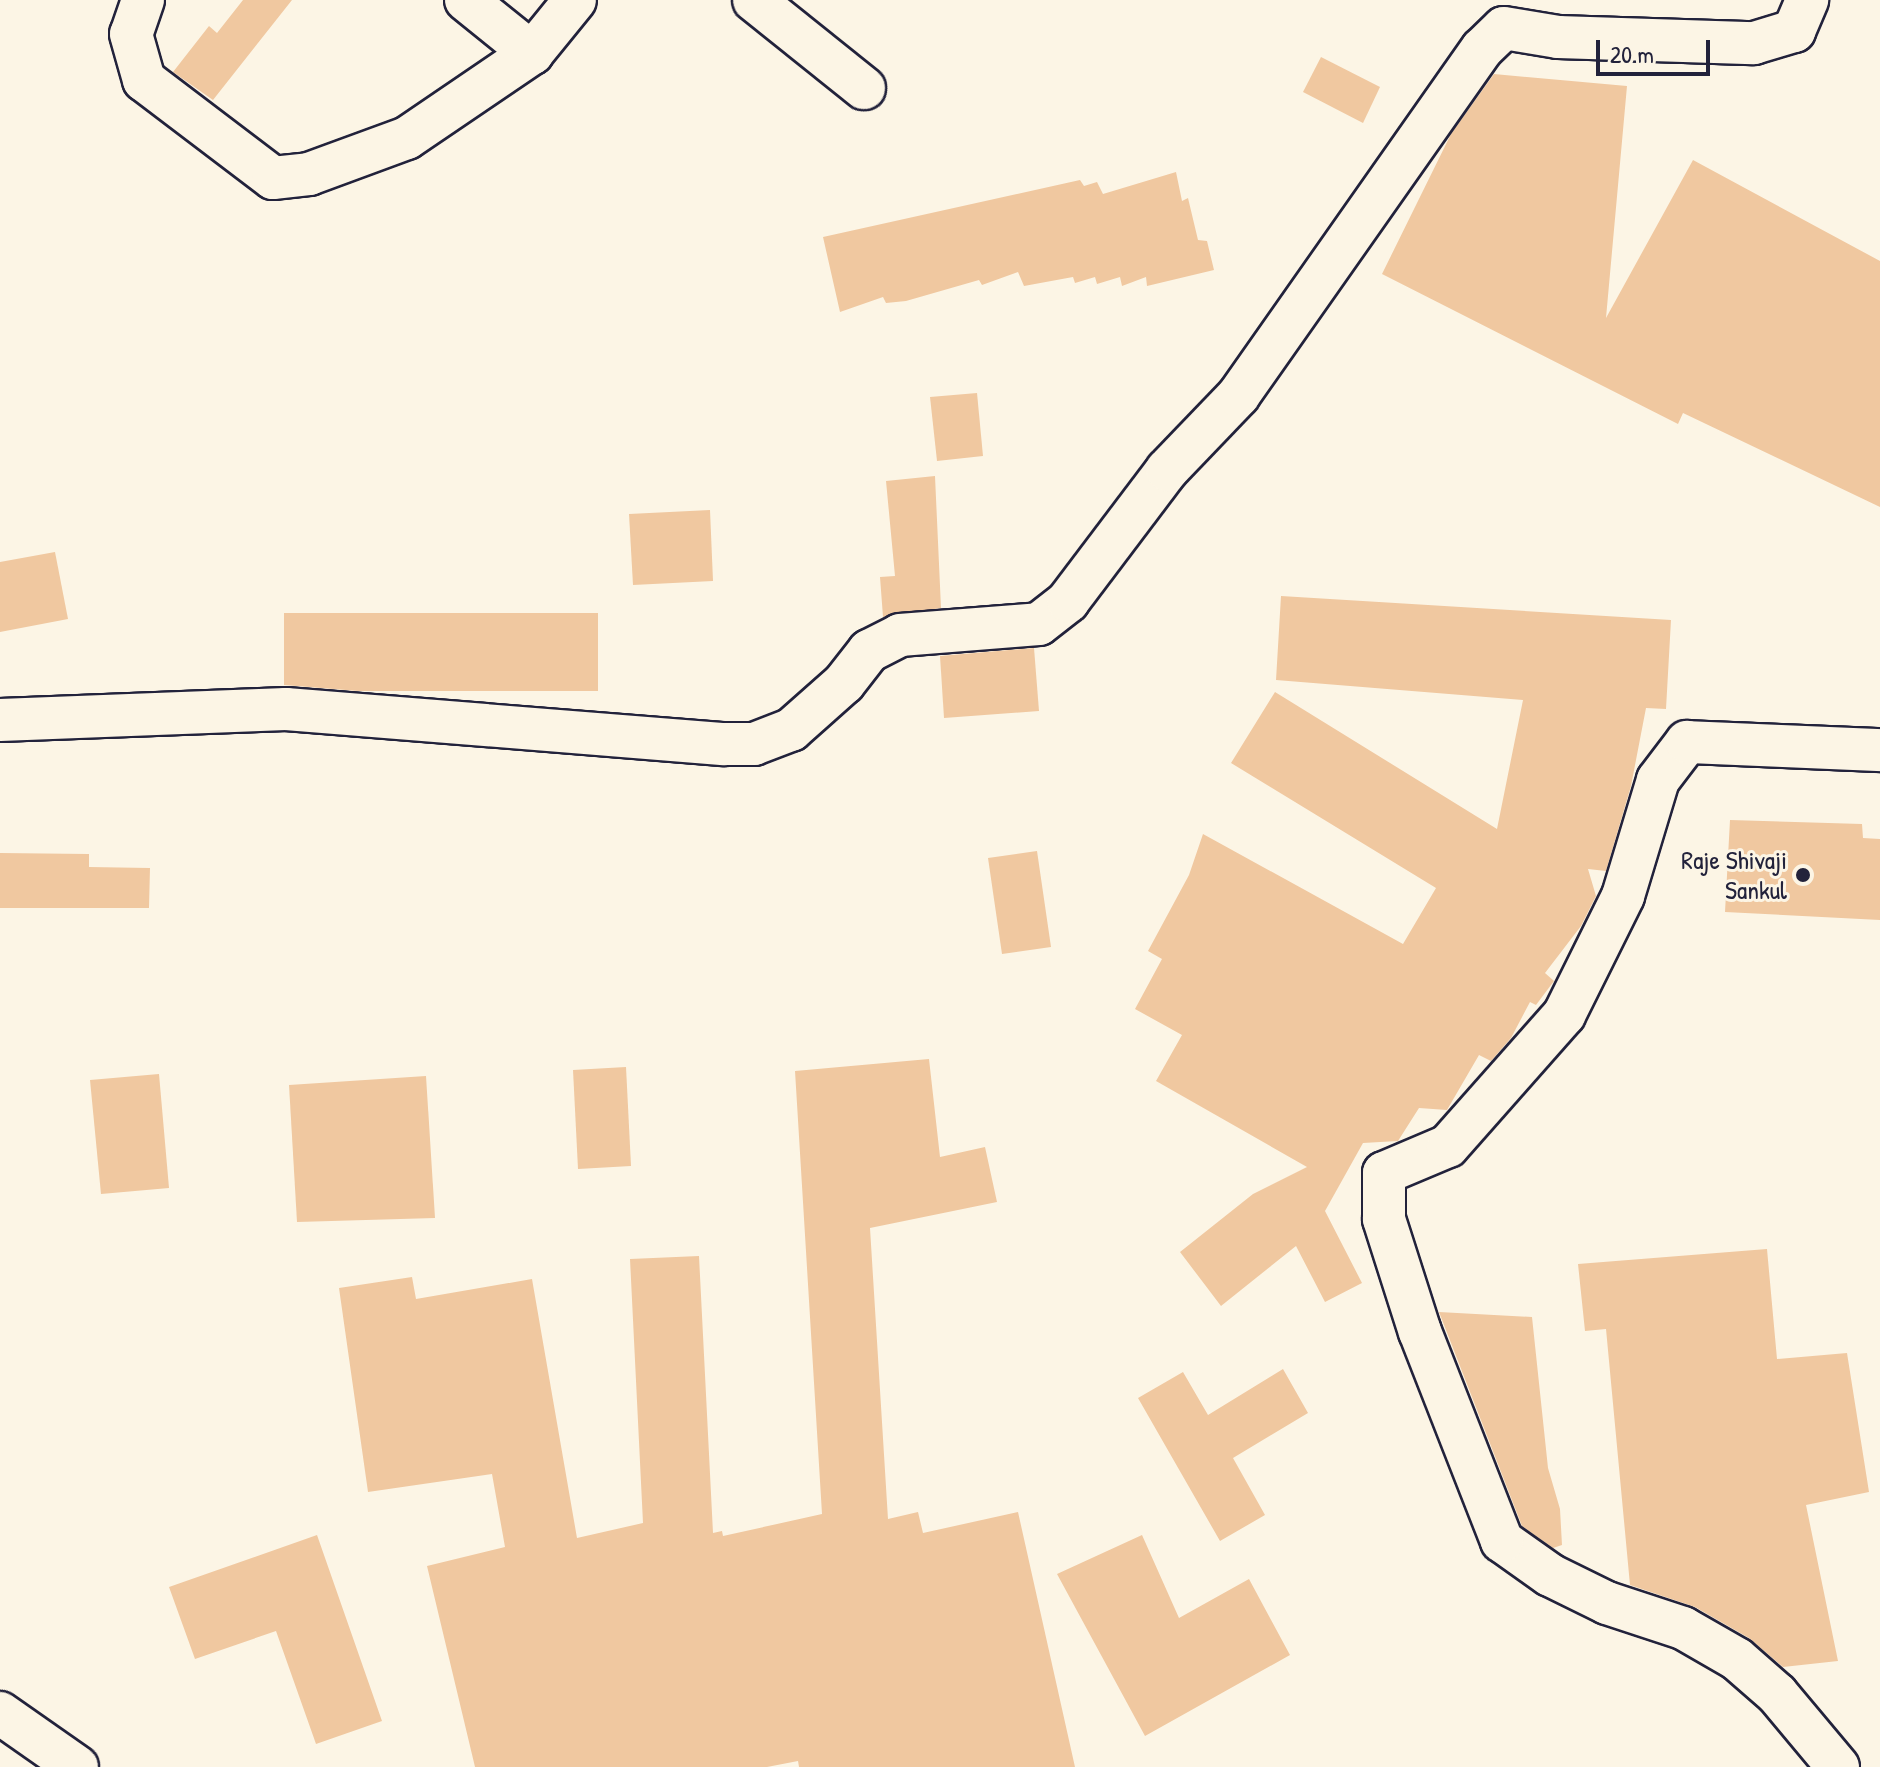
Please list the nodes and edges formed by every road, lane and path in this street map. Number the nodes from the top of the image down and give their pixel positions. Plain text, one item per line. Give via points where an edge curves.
1 (143, 0) edge
2 (466, 0) edge
3 (575, 0) edge
4 (754, 0) edge
5 (1807, 0) edge
6 (532, 53) junction
7 (864, 88) dead end
8 (0, 720) edge
9 (1880, 750) edge
10 (0, 1713) edge
11 (77, 1767) edge
12 (1838, 1767) edge

1 - 6 street via 131,34 144,80 273,178 309,174 407,138
2 - 6 street
3 - 6 street
4 - 7 street
5 - 8 street via 1794,31 1754,43 1558,37 1504,28 1482,49 1238,396 1167,470 1068,601 1039,624 900,635 869,651 844,683 791,730 754,744 725,744 286,709
9 - 12 street via 1687,742 1658,780 1623,896 1564,1015 1448,1146 1384,1173 1384,1219 1502,1541 1564,1582 1607,1603 1683,1628 1737,1659 1777,1694
10 - 11 street

